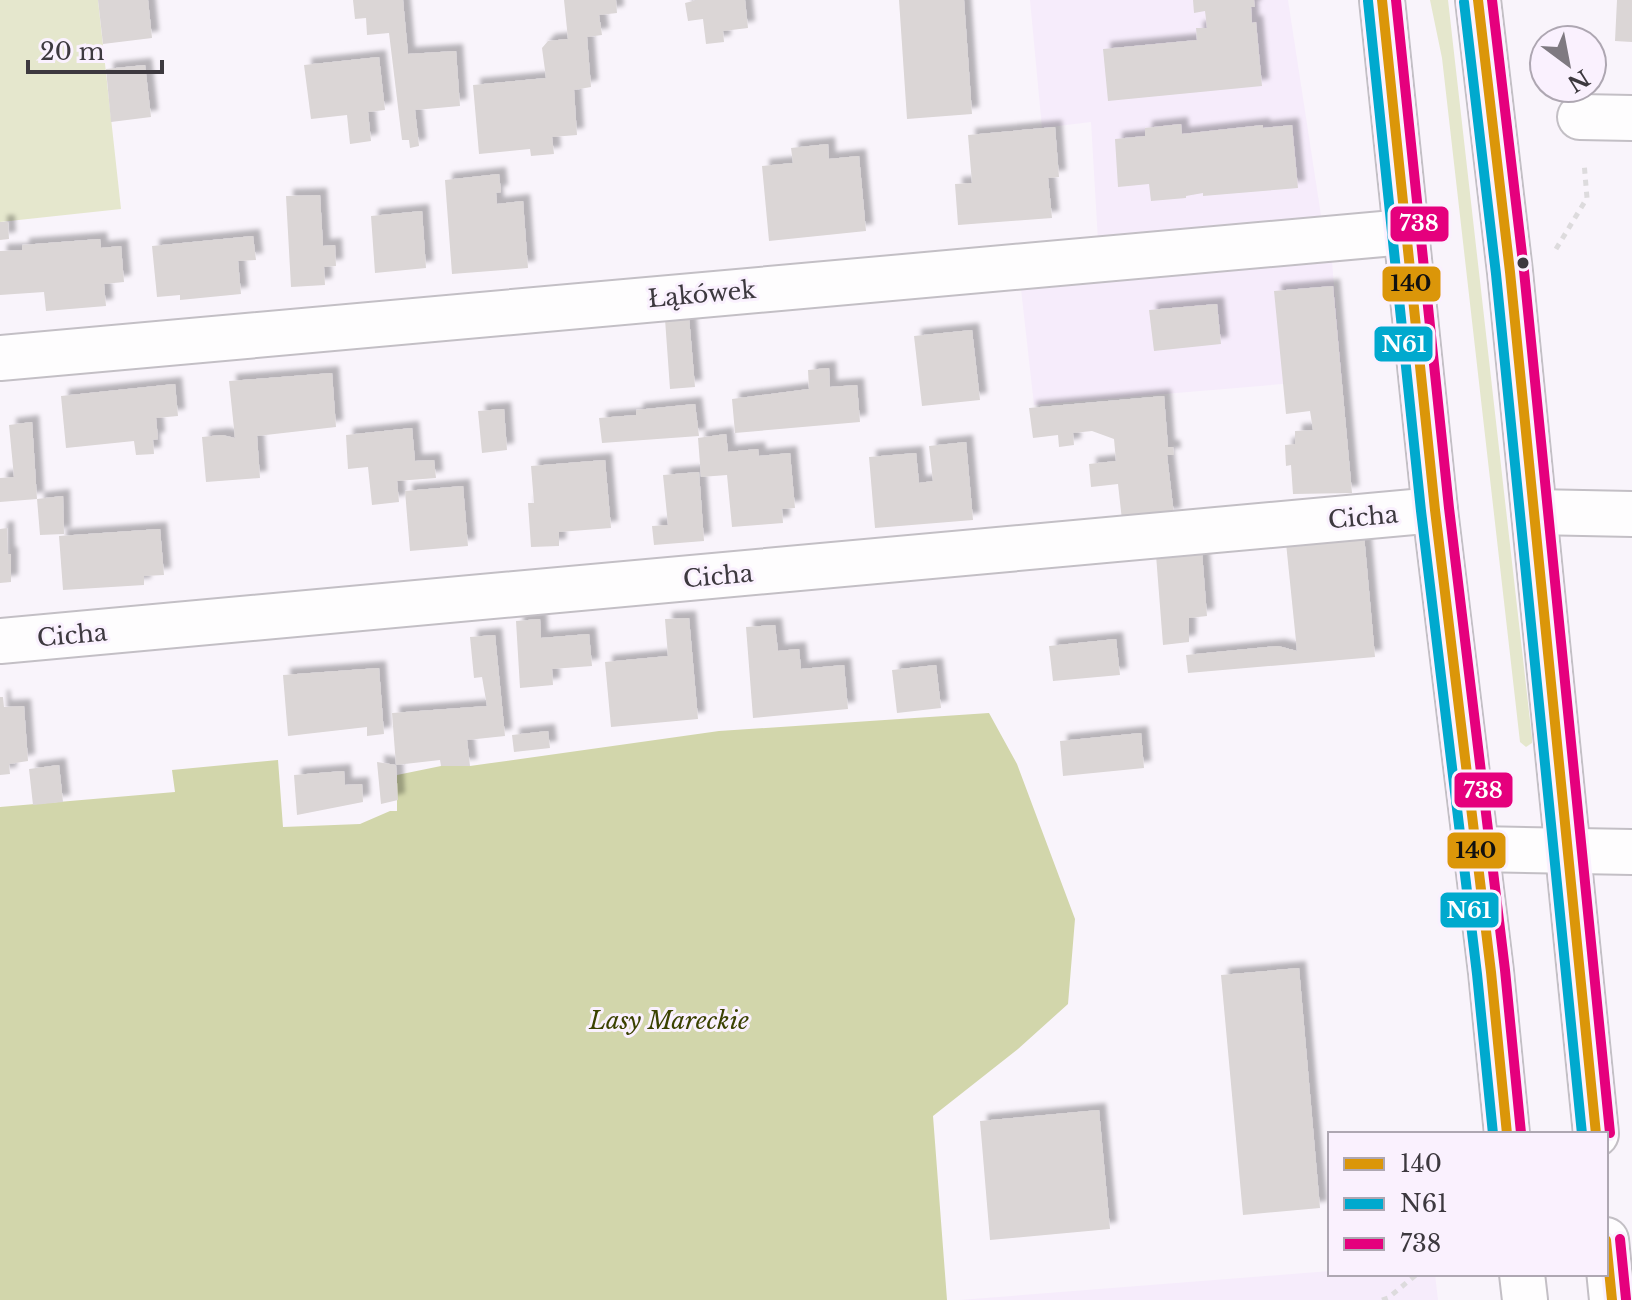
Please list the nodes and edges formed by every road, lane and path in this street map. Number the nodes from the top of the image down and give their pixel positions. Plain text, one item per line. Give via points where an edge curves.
1 (1382, 0) edge
2 (1478, 0) edge
3 (1580, 117) joint
4 (1632, 118) edge
5 (1405, 232) junction
6 (1556, 249) dead end
7 (0, 358) edge
8 (1435, 510) junction
9 (1534, 512) junction
10 (1632, 514) edge
11 (0, 641) edge
12 (1477, 849) junction
13 (1568, 850) junction
14 (1632, 852) edge
15 (1507, 1132) edge
16 (1596, 1132) edge
17 (1608, 1260) edge
18 (1415, 1276) edge
19 (1522, 1276) edge
20 (1382, 1300) edge
21 (1525, 1300) edge
22 (1612, 1300) edge

1 - 5 street
2 - 9 street
3 - 4 street
3 - 6 path via 1587,198
5 - 7 street, Łąkówek
5 - 8 street
8 - 11 street, Cicha
8 - 12 street
9 - 10 street
9 - 13 street
12 - 13 street
12 - 15 street
13 - 14 street
13 - 16 street
17 - 22 street
18 - 20 path
19 - 21 street

